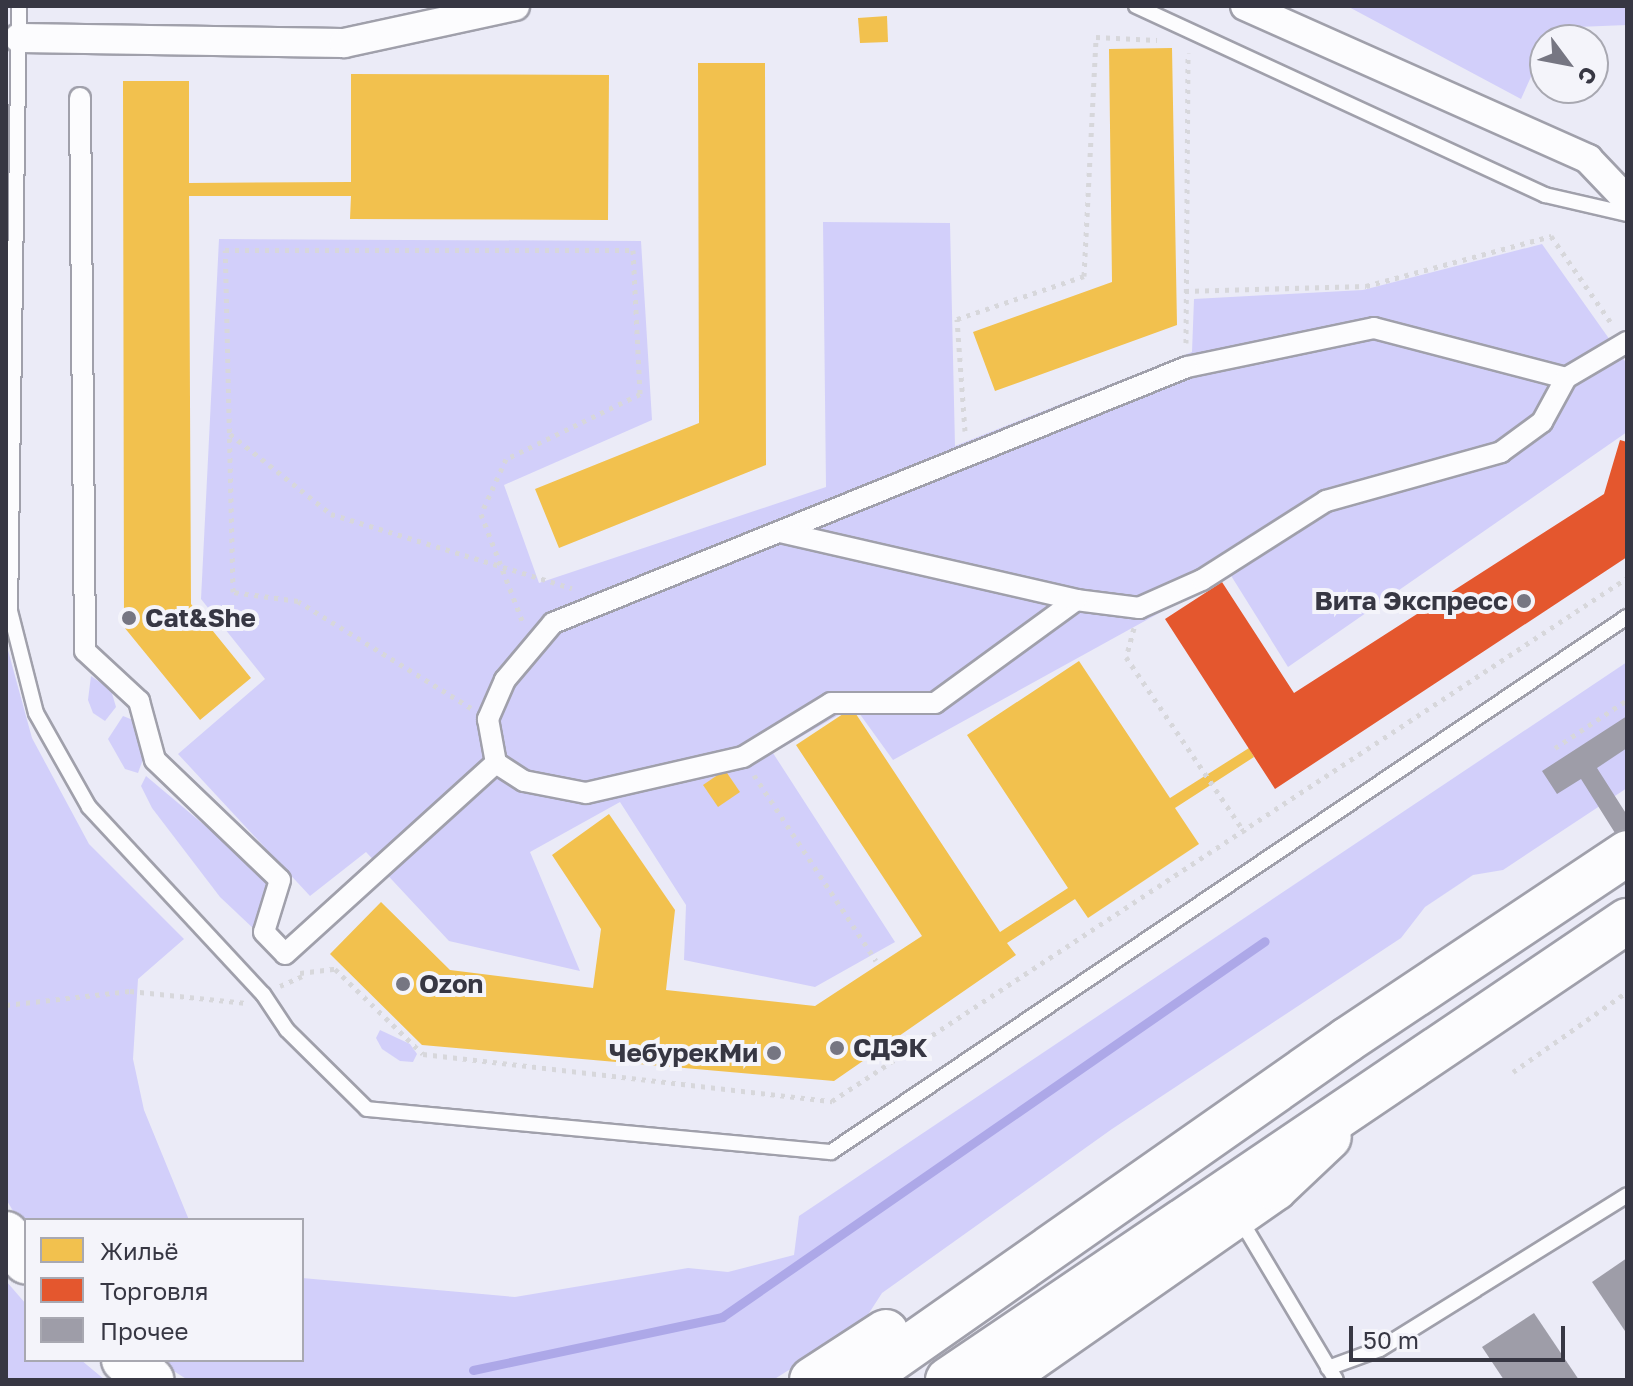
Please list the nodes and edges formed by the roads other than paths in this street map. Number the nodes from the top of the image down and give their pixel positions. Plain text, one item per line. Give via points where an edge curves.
1 (19, 6) edge
2 (515, 6) edge
3 (1136, 6) edge
4 (1245, 6) edge
5 (19, 38) junction
6 (80, 98) dead end
7 (1627, 200) edge
8 (1627, 214) edge
9 (1626, 342) edge
10 (1566, 378) junction
11 (779, 532) junction
12 (1076, 600) junction
13 (1627, 617) edge
14 (496, 763) junction
15 (1627, 853) edge
16 (1627, 921) edge
17 (1347, 1040) junction
18 (1379, 1086) junction
19 (1627, 1195) edge
20 (1237, 1215) junction
21 (6, 1234) edge
22 (24, 1259) edge
23 (1119, 1260) junction
24 (127, 1362) edge
25 (1332, 1374) edge
26 (152, 1380) edge
27 (812, 1380) edge
28 (862, 1380) edge
29 (948, 1380) edge
30 (1000, 1380) edge

1 - 5 lane
2 - 5 street via 344,43
3 - 8 lane via 1545,195
4 - 7 street via 1588,159
5 - 13 lane via 10,611 32,699 89,807 263,994 287,1030 367,1109 831,1152
6 - 14 street via 85,651 139,701 155,760 280,880 264,932 285,954
9 - 10 street
10 - 11 street via 1374,328 1187,367
10 - 12 street via 1542,422 1501,452 1326,501 1202,580 1139,608
11 - 12 street
11 - 14 street via 553,623 505,680 488,719
12 - 14 street via 935,703 831,703 743,757 586,793 524,781
15 - 17 main road
16 - 18 main road
17 - 27 main road via 1194,1123
17 - 28 main road
18 - 20 main road via 1311,1157
18 - 23 main road
19 - 25 lane
20 - 23 lane via 1207,1215 1153,1248
20 - 25 lane
20 - 30 main road
21 - 22 main road
23 - 29 main road
24 - 26 main road

